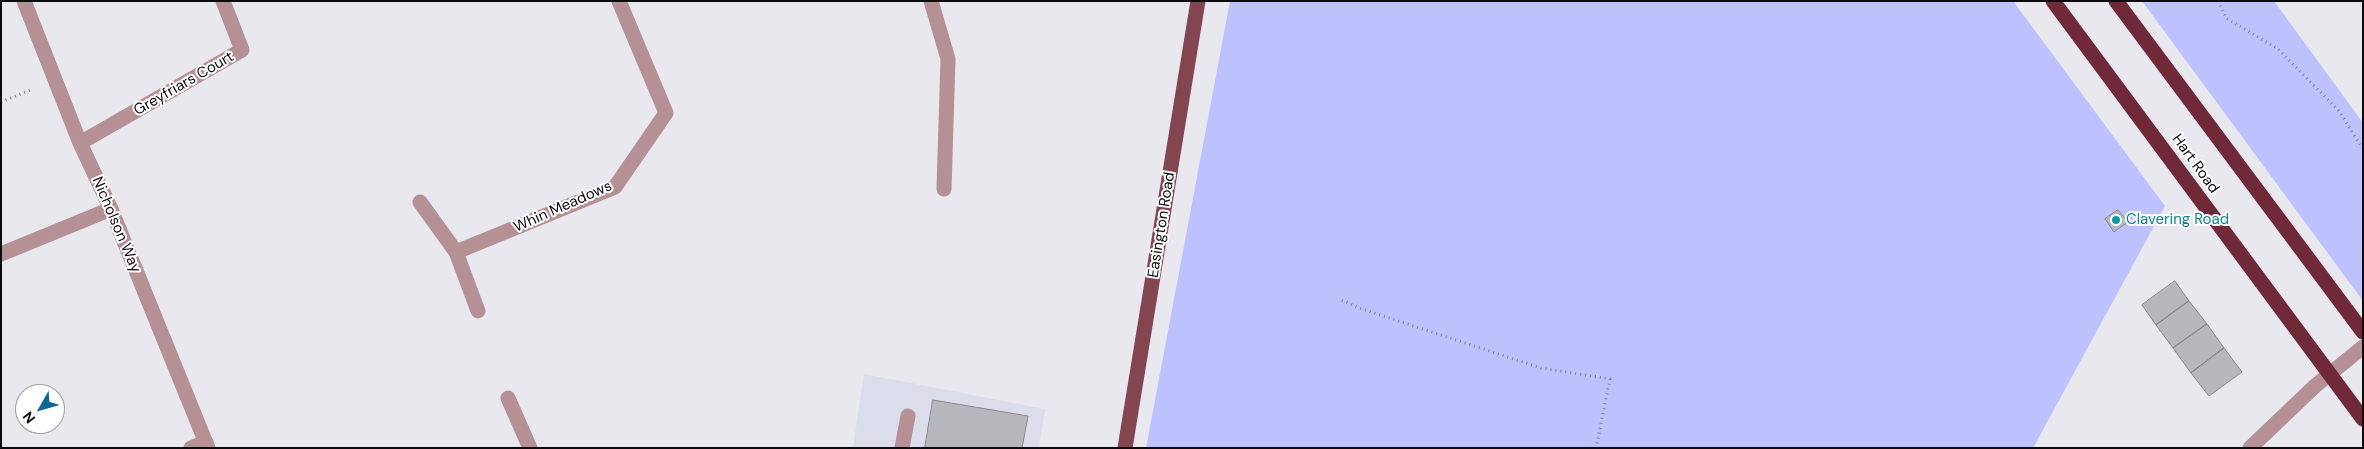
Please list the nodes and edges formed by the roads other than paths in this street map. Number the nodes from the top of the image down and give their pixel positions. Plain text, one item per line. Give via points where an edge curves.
1 (24, 1) edge
2 (223, 1) edge
3 (619, 1) edge
4 (931, 1) edge
5 (1198, 1) edge
6 (2054, 1) edge
7 (2116, 1) edge
8 (80, 143) junction
9 (944, 189) dead end
10 (420, 202) dead end
11 (111, 209) junction
12 (456, 252) junction
13 (1, 254) edge
14 (478, 311) dead end
15 (2363, 332) edge
16 (2363, 346) edge
17 (2329, 374) junction
18 (508, 398) dead end
19 (908, 416) dead end
20 (2363, 419) edge
21 (207, 445) edge
22 (191, 448) edge
23 (530, 448) edge
24 (902, 448) edge
25 (1125, 448) edge
26 (2250, 448) edge

1 - 8 street, Nicholson Way
2 - 8 street, Greyfriars Court via 242,50
3 - 12 street, Whin Meadows via 666,113 615,186
4 - 9 street via 948,60
5 - 25 main road, Easington Road
6 - 17 highway, Hart Road
7 - 15 highway
8 - 11 street, Nicholson Way
10 - 12 street
11 - 13 street
11 - 21 street, Nicholson Way
12 - 14 street
16 - 17 street
17 - 20 highway, Hart Road
17 - 26 street
18 - 23 street
19 - 24 street
21 - 22 street

